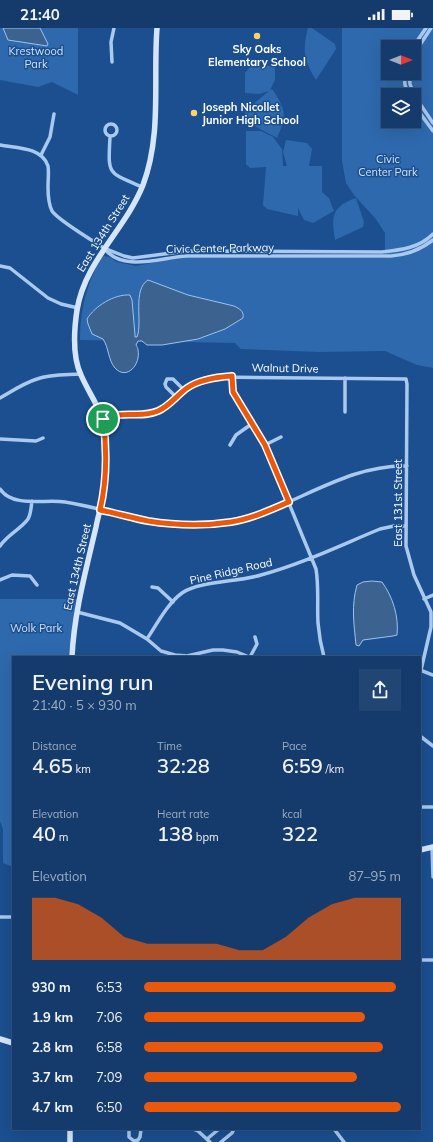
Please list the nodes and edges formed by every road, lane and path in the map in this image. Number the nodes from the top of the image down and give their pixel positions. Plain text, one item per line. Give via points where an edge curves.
1 (114, 28) edge
2 (157, 28) edge
3 (426, 28) edge
4 (431, 28) edge
5 (418, 40) edge
6 (421, 43) edge
7 (112, 62) dead end
8 (421, 105) edge
9 (54, 114) dead end
10 (421, 115) edge
11 (433, 123) edge
12 (433, 131) edge
13 (110, 137) dead end
14 (0, 145) edge
15 (41, 155) junction
16 (142, 187) junction
17 (433, 234) edge
18 (433, 240) edge
19 (104, 248) junction
20 (0, 266) edge
21 (78, 308) junction
22 (80, 374) junction
23 (232, 376) junction
24 (345, 378) junction
25 (406, 379) joint
26 (184, 390) junction
27 (0, 398) edge
28 (176, 398) junction
29 (345, 412) dead end
30 (103, 419) junction
31 (253, 423) junction
32 (281, 437) dead end
33 (43, 438) dead end
34 (0, 439) edge
35 (230, 445) dead end
36 (265, 445) junction
37 (407, 466) junction
38 (0, 489) edge
39 (32, 501) junction
40 (289, 502) junction
41 (100, 510) junction
42 (406, 526) junction
43 (0, 546) edge
44 (311, 557) junction
45 (0, 580) edge
46 (37, 585) dead end
47 (152, 587) dead end
48 (433, 595) edge
49 (424, 599) junction
50 (173, 602) junction
51 (77, 612) junction
52 (256, 637) dead end
53 (147, 639) junction
54 (72, 656) edge
55 (187, 656) edge
56 (187, 656) edge
57 (247, 656) edge
58 (250, 656) edge
59 (324, 656) edge
60 (421, 666) edge
61 (421, 670) edge
62 (433, 676) edge
63 (421, 737) edge
64 (433, 746) edge
65 (421, 807) edge
66 (433, 807) edge
67 (433, 847) edge
68 (421, 850) edge
69 (433, 877) edge
70 (0, 917) edge
71 (12, 917) edge
72 (421, 960) edge
73 (433, 960) edge
74 (0, 1039) edge
75 (12, 1043) edge
76 (70, 1130) edge
77 (128, 1130) edge
78 (140, 1130) edge
79 (194, 1130) edge
80 (219, 1130) edge
81 (234, 1130) edge
82 (335, 1130) edge
83 (209, 1140) edge
84 (70, 1142) edge
85 (221, 1142) edge
86 (344, 1142) edge

1 - 7 street via 111,42
2 - 16 street, East 134th Street via 154,141 150,166
3 - 5 street
4 - 6 street
8 - 11 street
9 - 15 street via 50,137
10 - 12 street
13 - 16 street via 111,170 117,176
14 - 15 street via 31,150
15 - 19 street via 48,167 48,199 52,211
16 - 19 street, East 134th Street
17 - 19 street, Civic Center Parkway via 409,248 382,252 187,251 133,258
18 - 19 street, Civic Center Parkway via 415,251 391,256 187,256 137,263 119,259
19 - 21 street, East 134th Street via 84,283
20 - 21 street via 10,268 48,298
21 - 22 street, East 134th Street via 75,340
22 - 27 street via 36,379
22 - 30 street, East 134th Street
23 - 24 street, Walnut Drive
23 - 26 street, Walnut Drive via 204,380
23 - 31 street via 233,392
24 - 25 street, Walnut Drive
24 - 29 street
25 - 37 street, East 131st Street
26 - 28 street, Walnut Drive
26 - 28 street via 174,379 167,379 166,387
28 - 30 street, Walnut Drive via 150,414 119,415
30 - 41 street, East 134th Street via 106,438 105,477
31 - 35 street via 236,435
31 - 36 street
32 - 36 street
33 - 34 street via 36,441
36 - 40 street
37 - 40 street via 391,466 348,477
37 - 42 street, East 131st Street
38 - 39 street via 6,496 17,501
39 - 41 street via 58,501
39 - 43 street via 28,520 5,538
40 - 41 street via 231,522 166,524
40 - 44 street
41 - 51 street, East 134th Street
42 - 44 street, Pine Ridge Road via 380,529
42 - 49 street, East 131st Street via 409,562
44 - 50 street, Pine Ridge Road via 260,576 196,586 182,593
44 - 59 street via 318,581 318,622
45 - 46 street via 12,575 30,576
47 - 50 street via 158,588
48 - 49 street
49 - 60 street, East 131st Street via 431,612 432,627
50 - 53 street, Pine Ridge Road
51 - 53 street via 120,623
51 - 54 street, East 134th Street
52 - 58 street via 257,644
53 - 56 street via 161,651
55 - 57 street via 223,650
61 - 62 street
63 - 64 street
65 - 66 street
67 - 68 street
67 - 69 street
70 - 71 street
72 - 73 street
74 - 75 street
76 - 84 street
77 - 78 street via 129,1137 134,1141 140,1137
79 - 83 street
80 - 83 street
81 - 85 street
82 - 86 street

